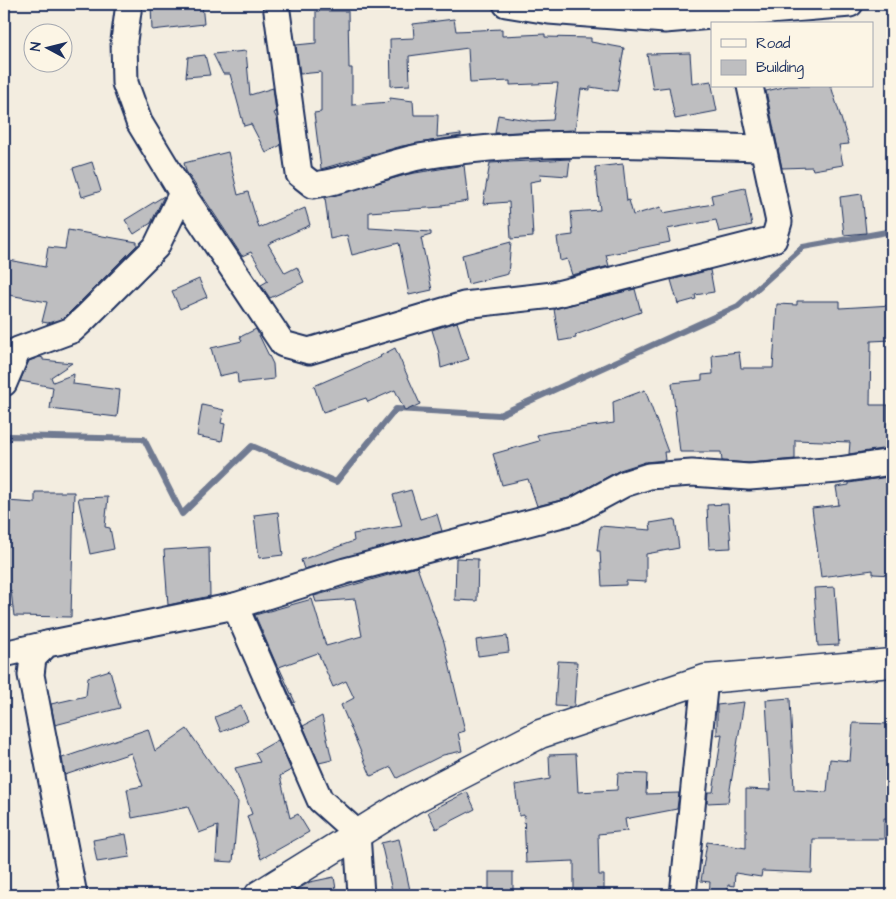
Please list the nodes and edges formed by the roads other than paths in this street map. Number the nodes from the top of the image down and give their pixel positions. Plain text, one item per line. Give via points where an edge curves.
1 (129, 4) edge
2 (276, 4) edge
3 (506, 4) edge
4 (850, 4) edge
5 (736, 19) edge
6 (750, 88) edge
7 (763, 148) junction
8 (182, 193) junction
9 (4, 383) edge
10 (892, 462) edge
11 (235, 606) junction
12 (47, 644) junction
13 (4, 654) edge
14 (892, 663) edge
15 (705, 678) junction
16 (357, 833) junction
17 (74, 895) edge
18 (259, 895) edge
19 (361, 895) edge
20 (684, 895) edge

1 - 8 street via 124,41 125,83 139,122
2 - 7 street via 299,174 313,185 331,183 418,158 538,144
3 - 5 street via 549,11 665,20
4 - 5 street
6 - 7 street
7 - 8 street via 778,222 774,239 553,295 464,305 309,351 283,344
8 - 9 street via 156,247 72,330 18,350
10 - 11 street via 838,470 749,476 692,473 650,476 624,484 574,511 345,571
11 - 12 street
11 - 16 street via 320,800
12 - 13 street
12 - 17 street via 33,658 31,674
14 - 15 street
15 - 16 street via 540,734 412,800
15 - 20 street
16 - 18 street
16 - 19 street

